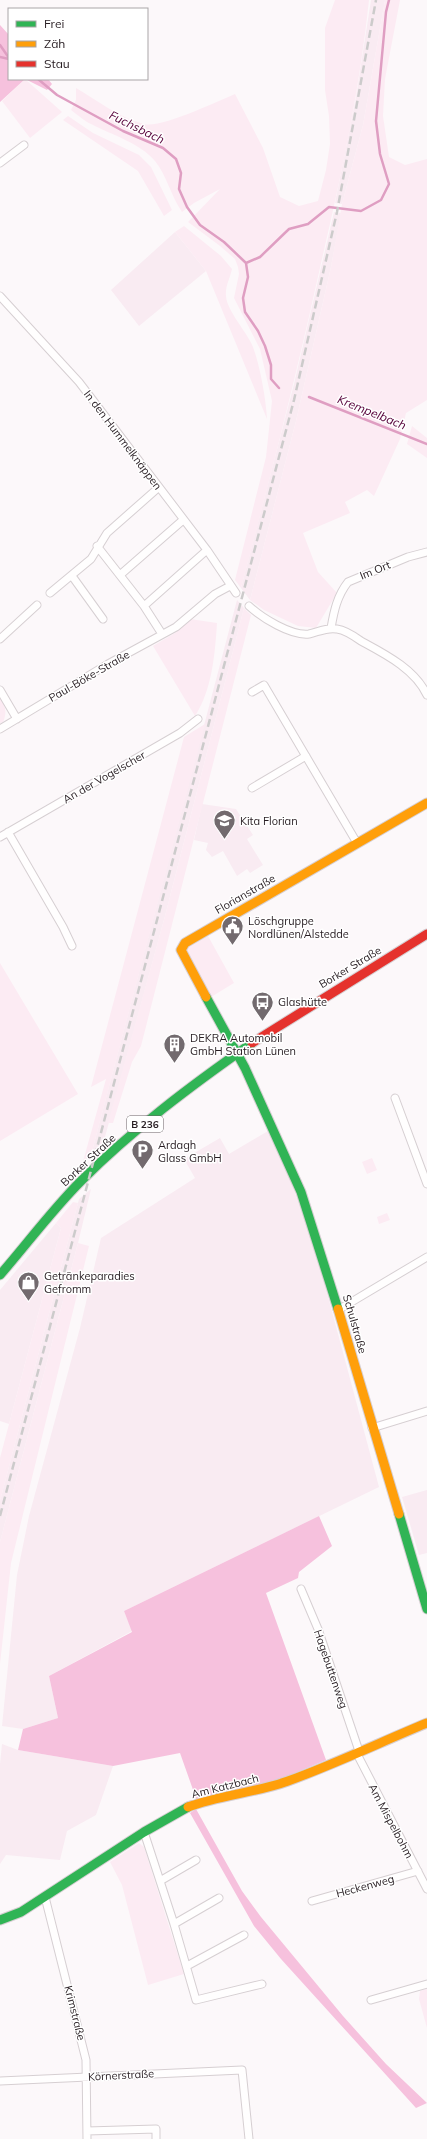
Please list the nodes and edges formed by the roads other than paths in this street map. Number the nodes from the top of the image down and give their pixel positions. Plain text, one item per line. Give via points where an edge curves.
1 (24, 145) dead end
2 (0, 163) edge
3 (0, 296) edge
4 (158, 488) junction
5 (183, 520) junction
6 (97, 546) junction
7 (207, 550) junction
8 (427, 552) edge
9 (120, 575) junction
10 (72, 576) junction
11 (230, 586) junction
12 (50, 593) dead end
13 (236, 593) dead end
14 (37, 605) dead end
15 (144, 606) junction
16 (249, 606) dead end
17 (102, 619) dead end
18 (331, 628) junction
19 (162, 634) junction
20 (0, 639) edge
21 (0, 690) edge
22 (252, 692) dead end
23 (427, 695) edge
24 (17, 719) junction
25 (198, 719) dead end
26 (0, 729) edge
27 (306, 756) junction
28 (252, 788) dead end
29 (427, 803) edge
30 (8, 832) junction
31 (0, 836) edge
32 (357, 843) junction
33 (427, 934) edge
34 (72, 946) dead end
35 (236, 1054) junction
36 (396, 1098) dead end
37 (427, 1184) edge
38 (427, 1257) edge
39 (0, 1275) edge
40 (338, 1310) junction
41 (427, 1411) edge
42 (372, 1428) junction
43 (301, 1589) dead end
44 (427, 1609) edge
45 (427, 1723) edge
46 (358, 1752) junction
47 (144, 1832) junction
48 (196, 1860) dead end
49 (418, 1871) junction
50 (160, 1881) junction
51 (427, 1889) edge
52 (45, 1897) junction
53 (219, 1898) dead end
54 (312, 1901) dead end
55 (0, 1920) edge
56 (174, 1924) junction
57 (244, 1935) dead end
58 (187, 1966) junction
59 (262, 1984) dead end
60 (427, 1984) edge
61 (371, 2000) dead end
62 (87, 2077) junction
63 (0, 2081) edge
64 (87, 2131) junction
65 (87, 2139) edge
66 (156, 2139) edge
67 (249, 2139) edge

1 - 2 street
3 - 4 street, In den Hummelknäppen via 79,382
4 - 5 street, In den Hummelknäppen
4 - 6 street via 107,533
5 - 7 street, In den Hummelknäppen
5 - 9 street
6 - 9 street
6 - 10 street via 91,559
7 - 11 street, In den Hummelknäppen
7 - 15 street
8 - 18 street, Im Ort via 408,557 348,582 334,608
9 - 15 street
10 - 12 street
10 - 17 street
11 - 13 street, In den Hummelknäppen
11 - 19 street, Paul-Böke-Straße via 215,594 176,627
14 - 20 street
15 - 19 street
16 - 18 street via 276,624 297,632 308,634
18 - 23 street via 344,631 383,653 407,670 423,686
19 - 24 street, Paul-Böke-Straße
21 - 24 street
22 - 27 street via 264,685
24 - 26 street, Paul-Böke-Straße
25 - 30 street, An der Vogelscher via 180,733
27 - 28 street
27 - 32 street
29 - 32 street, Florianstraße
30 - 31 street, An der Vogelscher
30 - 34 street via 60,920
32 - 35 street, Florianstraße via 182,946 182,954
33 - 35 street, Borker Straße / B 236 via 345,983
35 - 39 street, Borker Straße / B 236 via 169,1104 86,1177 69,1193
35 - 40 street, Schulstraße via 245,1068 301,1192
36 - 37 street
38 - 40 street
40 - 42 street, Schulstraße
41 - 42 street
42 - 44 street, Schulstraße
43 - 46 street, Hagebuttenweg via 318,1629
45 - 46 street, Am Katzbach
46 - 47 street, Am Katzbach via 266,1788 209,1799 181,1810
46 - 49 street, Am Mispelbohm
47 - 50 street
47 - 52 street, Am Katzbach
48 - 50 street
49 - 51 street, Am Mispelbohm
49 - 54 street, Heckenweg
50 - 56 street
52 - 55 street, Am Katzbach via 21,1912
52 - 62 street, Krimstraße via 86,2060
53 - 56 street
56 - 58 street
57 - 58 street
58 - 59 street via 196,2000
60 - 61 street
62 - 63 street, Körnerstraße
62 - 64 street, Krimstraße
62 - 67 street, Körnerstraße via 242,2070
64 - 65 street, Krimstraße
64 - 66 street via 156,2129

